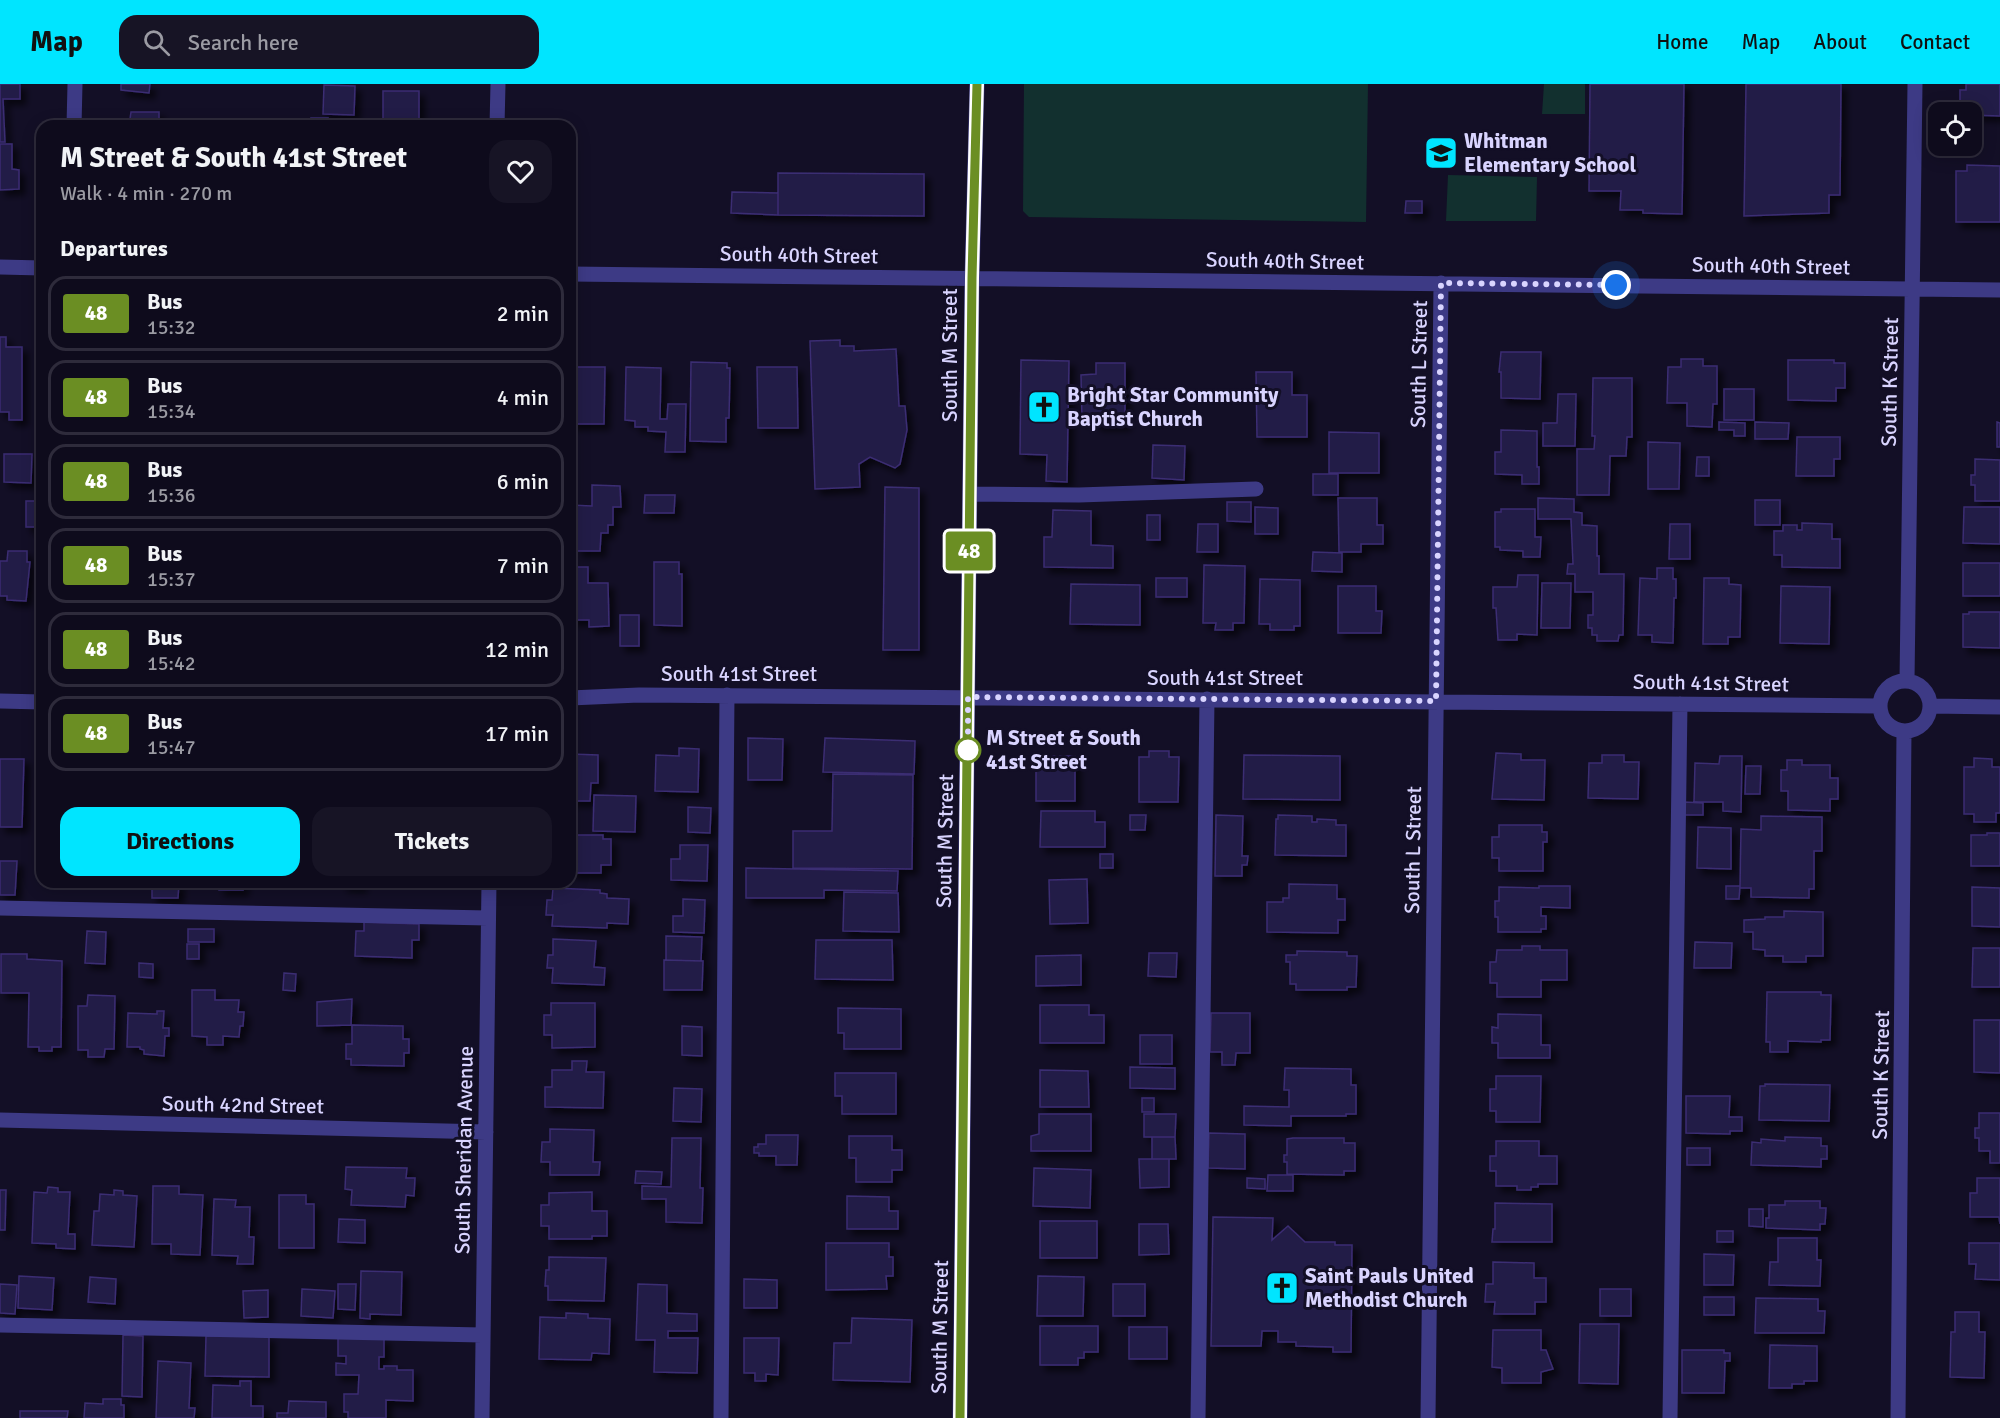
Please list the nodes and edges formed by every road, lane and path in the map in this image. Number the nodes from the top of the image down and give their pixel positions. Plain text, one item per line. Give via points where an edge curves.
1 (75, 84) edge
2 (498, 84) edge
3 (977, 84) edge
4 (1915, 84) edge
5 (74, 120) edge
6 (497, 120) edge
7 (0, 267) edge
8 (36, 268) edge
9 (576, 274) edge
10 (972, 278) junction
11 (1441, 283) junction
12 (1912, 289) junction
13 (2000, 290) edge
14 (1256, 489) dead end
15 (970, 494) junction
16 (1907, 681) junction
17 (727, 695) junction
18 (968, 697) junction
19 (576, 698) edge
20 (1207, 699) junction
21 (0, 701) edge
22 (1436, 701) junction
23 (36, 702) edge
24 (1680, 704) junction
25 (1879, 706) junction
26 (1931, 706) junction
27 (2000, 707) edge
28 (1904, 732) junction
29 (489, 888) edge
30 (0, 908) edge
31 (488, 918) junction
32 (0, 1120) edge
33 (486, 1132) junction
34 (0, 1325) edge
35 (482, 1335) junction
36 (482, 1418) edge
37 (722, 1418) edge
38 (960, 1418) edge
39 (1198, 1418) edge
40 (1428, 1418) edge
41 (1670, 1418) edge
42 (1898, 1418) edge

1 - 5 street
2 - 6 street
3 - 10 street, South M Street
4 - 12 street, South K Street
7 - 8 street
9 - 10 street, South 40th Street
10 - 11 street, South 40th Street
10 - 15 street, South M Street
11 - 12 street, South 40th Street
11 - 22 street, South L Street
12 - 13 street, South 40th Street
12 - 16 street, South K Street
14 - 15 street
15 - 18 street, South M Street
16 - 25 street via 1899,681 1885,690
16 - 26 street via 1921,686
17 - 18 street, South 41st Street
17 - 19 street, South 41st Street
17 - 37 street
18 - 20 street, South 41st Street
18 - 38 street, South M Street
20 - 22 street, South 41st Street
20 - 39 street
21 - 23 street
22 - 24 street, South 41st Street
22 - 40 street, South L Street
24 - 25 street, South 41st Street
24 - 41 street
25 - 28 street via 1889,726
26 - 27 street
26 - 28 street via 1926,721
28 - 42 street, South K Street
29 - 31 street, South Sheridan Avenue
30 - 31 street
31 - 33 street, South Sheridan Avenue
32 - 33 street, South 42nd Street
33 - 35 street, South Sheridan Avenue
34 - 35 street
35 - 36 street, South Sheridan Avenue

